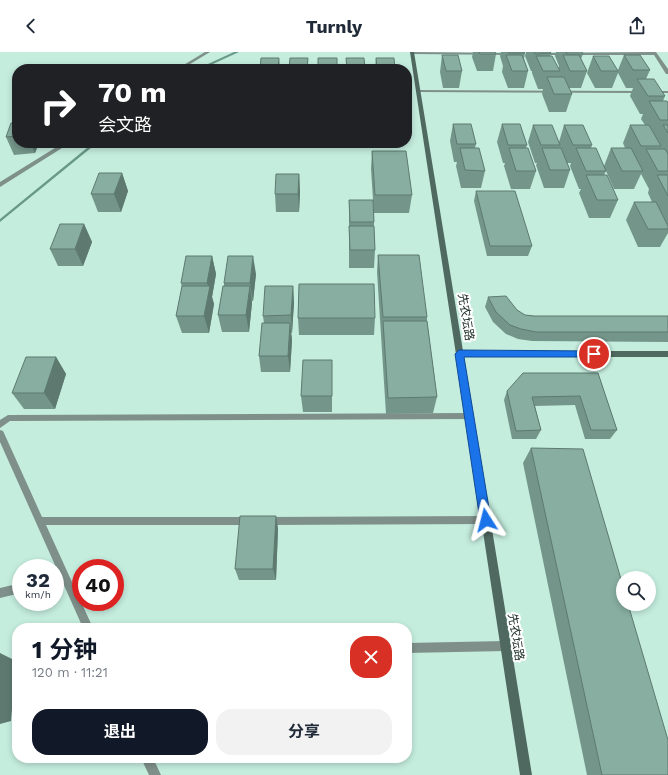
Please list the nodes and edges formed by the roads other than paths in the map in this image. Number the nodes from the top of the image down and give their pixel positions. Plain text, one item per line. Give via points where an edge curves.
1 (208, 52) edge
2 (412, 53) edge
3 (654, 53) edge
4 (514, 54) edge
5 (538, 54) edge
6 (188, 64) edge
7 (668, 73) edge
8 (418, 91) junction
9 (668, 92) edge
10 (59, 148) edge
11 (0, 185) edge
12 (459, 354) junction
13 (668, 354) edge
14 (469, 416) junction
15 (0, 425) edge
16 (0, 433) edge
17 (486, 520) junction
18 (40, 521) junction
19 (65, 578) joint
20 (12, 590) edge
21 (0, 593) edge
22 (86, 623) edge
23 (505, 646) junction
24 (412, 648) edge
25 (149, 763) edge
26 (155, 775) edge
27 (526, 775) edge

1 - 6 street
2 - 4 street
2 - 8 street, 先农坛路
3 - 5 street
3 - 7 street
8 - 9 street
8 - 12 street, 先农坛路
10 - 11 street
12 - 13 street
12 - 14 street, 先农坛路
14 - 15 street via 8,418
14 - 17 street, 先农坛路
16 - 18 street
17 - 18 street
17 - 23 street, 先农坛路
18 - 19 street
19 - 22 street
20 - 21 street
23 - 24 street
23 - 27 street, 先农坛路
25 - 26 street

